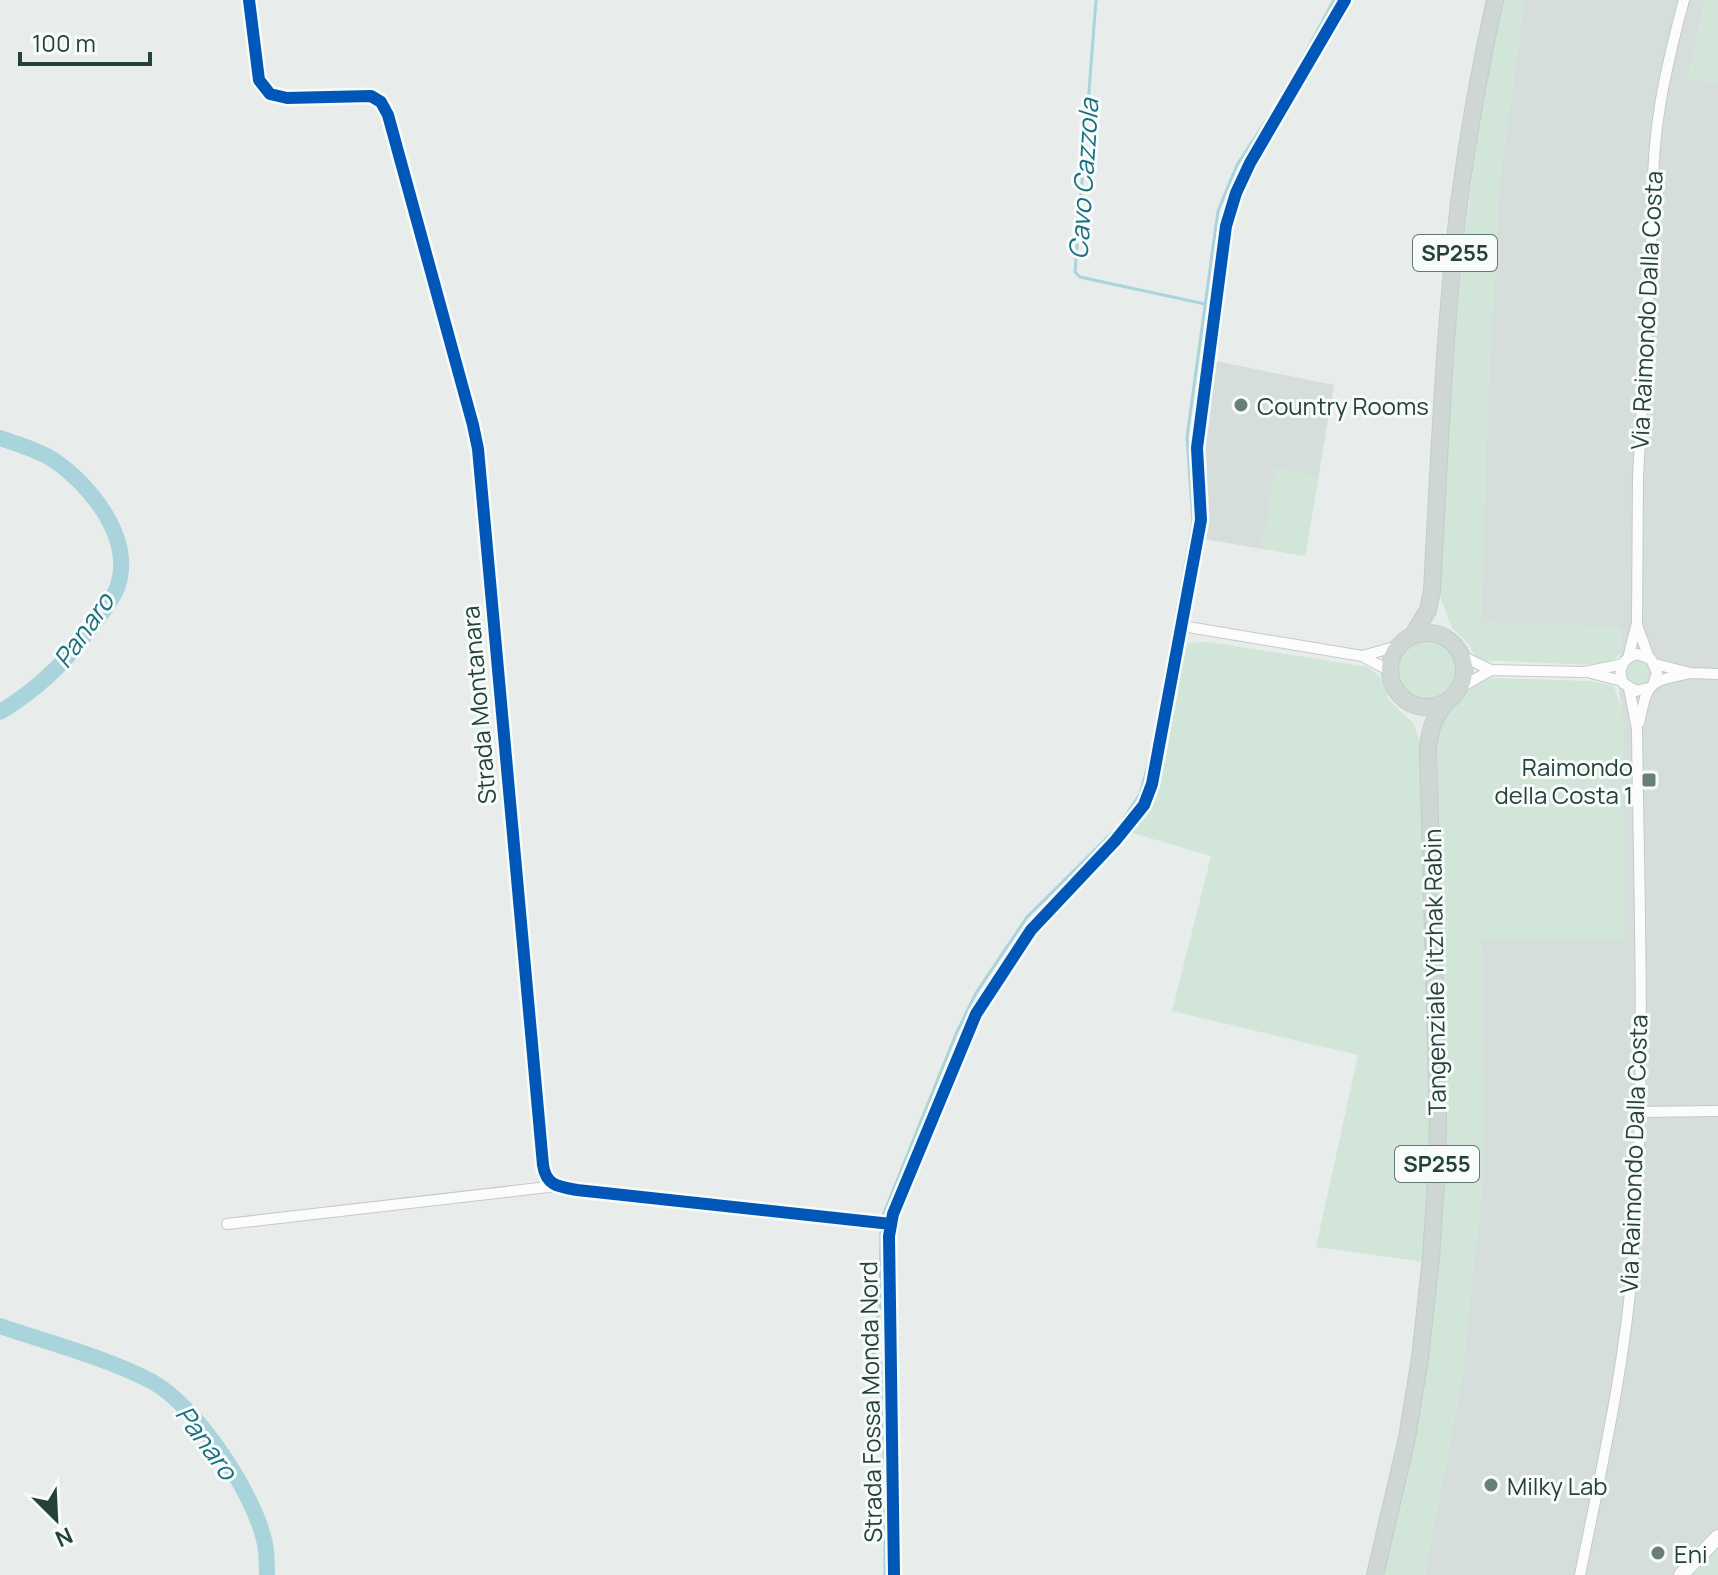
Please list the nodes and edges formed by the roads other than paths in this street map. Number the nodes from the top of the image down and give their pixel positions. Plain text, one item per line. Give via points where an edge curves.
1 (249, 0) edge
2 (1345, 0) edge
3 (1495, 0) edge
4 (1684, 0) edge
5 (1432, 591) junction
6 (1637, 623) junction
7 (1182, 626) junction
8 (1413, 635) junction
9 (1445, 637) junction
10 (1398, 646) junction
11 (1362, 656) junction
12 (1462, 656) junction
13 (1625, 661) junction
14 (1652, 661) junction
15 (1491, 670) junction
16 (1390, 671) junction
17 (1585, 672) junction
18 (1690, 673) junction
19 (1718, 674) edge
20 (1626, 685) junction
21 (1651, 685) junction
22 (1460, 688) junction
23 (1408, 701) junction
24 (1447, 701) junction
25 (1637, 729) junction
26 (1428, 748) junction
27 (1718, 1111) edge
28 (1640, 1112) junction
29 (557, 1186) junction
30 (227, 1224) dead end
31 (885, 1224) junction
32 (1718, 1537) edge
33 (894, 1575) edge
34 (1375, 1575) edge
35 (1580, 1575) edge
36 (1681, 1575) edge

1 - 29 street, Strada Montanara via 259,80 270,94 371,96 388,115 473,425 543,1165 546,1178
2 - 7 street, Strada Fossa Monda Nord via 1250,163 1226,226 1197,448 1201,520
3 - 5 main road, SP255 via 1459,203
4 - 6 street, Via Raimondo Dalla Costa via 1661,88 1652,167
5 - 8 main road, SP255
5 - 9 main road, SP255
6 - 13 street
6 - 14 street
7 - 11 street
7 - 31 street, Strada Fossa Monda Nord via 1144,805 1031,930 976,1014
8 - 9 main road
8 - 10 main road, SP255
9 - 12 main road, SP255
10 - 11 street
10 - 16 main road
11 - 16 street
12 - 15 street
12 - 22 main road
13 - 14 street via 1637,654
13 - 17 street
13 - 20 street via 1620,676
14 - 18 street
14 - 21 street via 1657,673
15 - 17 street
15 - 22 street
16 - 23 main road, Tangenziale Yitzhak Rabin / SP255 via 1395,688
17 - 20 street
18 - 19 street
18 - 21 street
20 - 21 street via 1636,691
20 - 25 street
21 - 25 street
22 - 24 main road, Tangenziale Yitzhak Rabin / SP255
23 - 24 main road via 1427,707
23 - 26 main road, Tangenziale Yitzhak Rabin / SP255
24 - 26 main road, Tangenziale Yitzhak Rabin / SP255 via 1431,727
25 - 28 street, Via Raimondo Dalla Costa
26 - 34 main road, Tangenziale Yitzhak Rabin / SP255 via 1438,1118 1431,1258 1418,1372
27 - 28 street
28 - 35 street, Via Raimondo Dalla Costa via 1634,1247 1621,1367
29 - 30 street
29 - 31 street
31 - 33 street, Strada Fossa Monda Nord
32 - 36 main road

